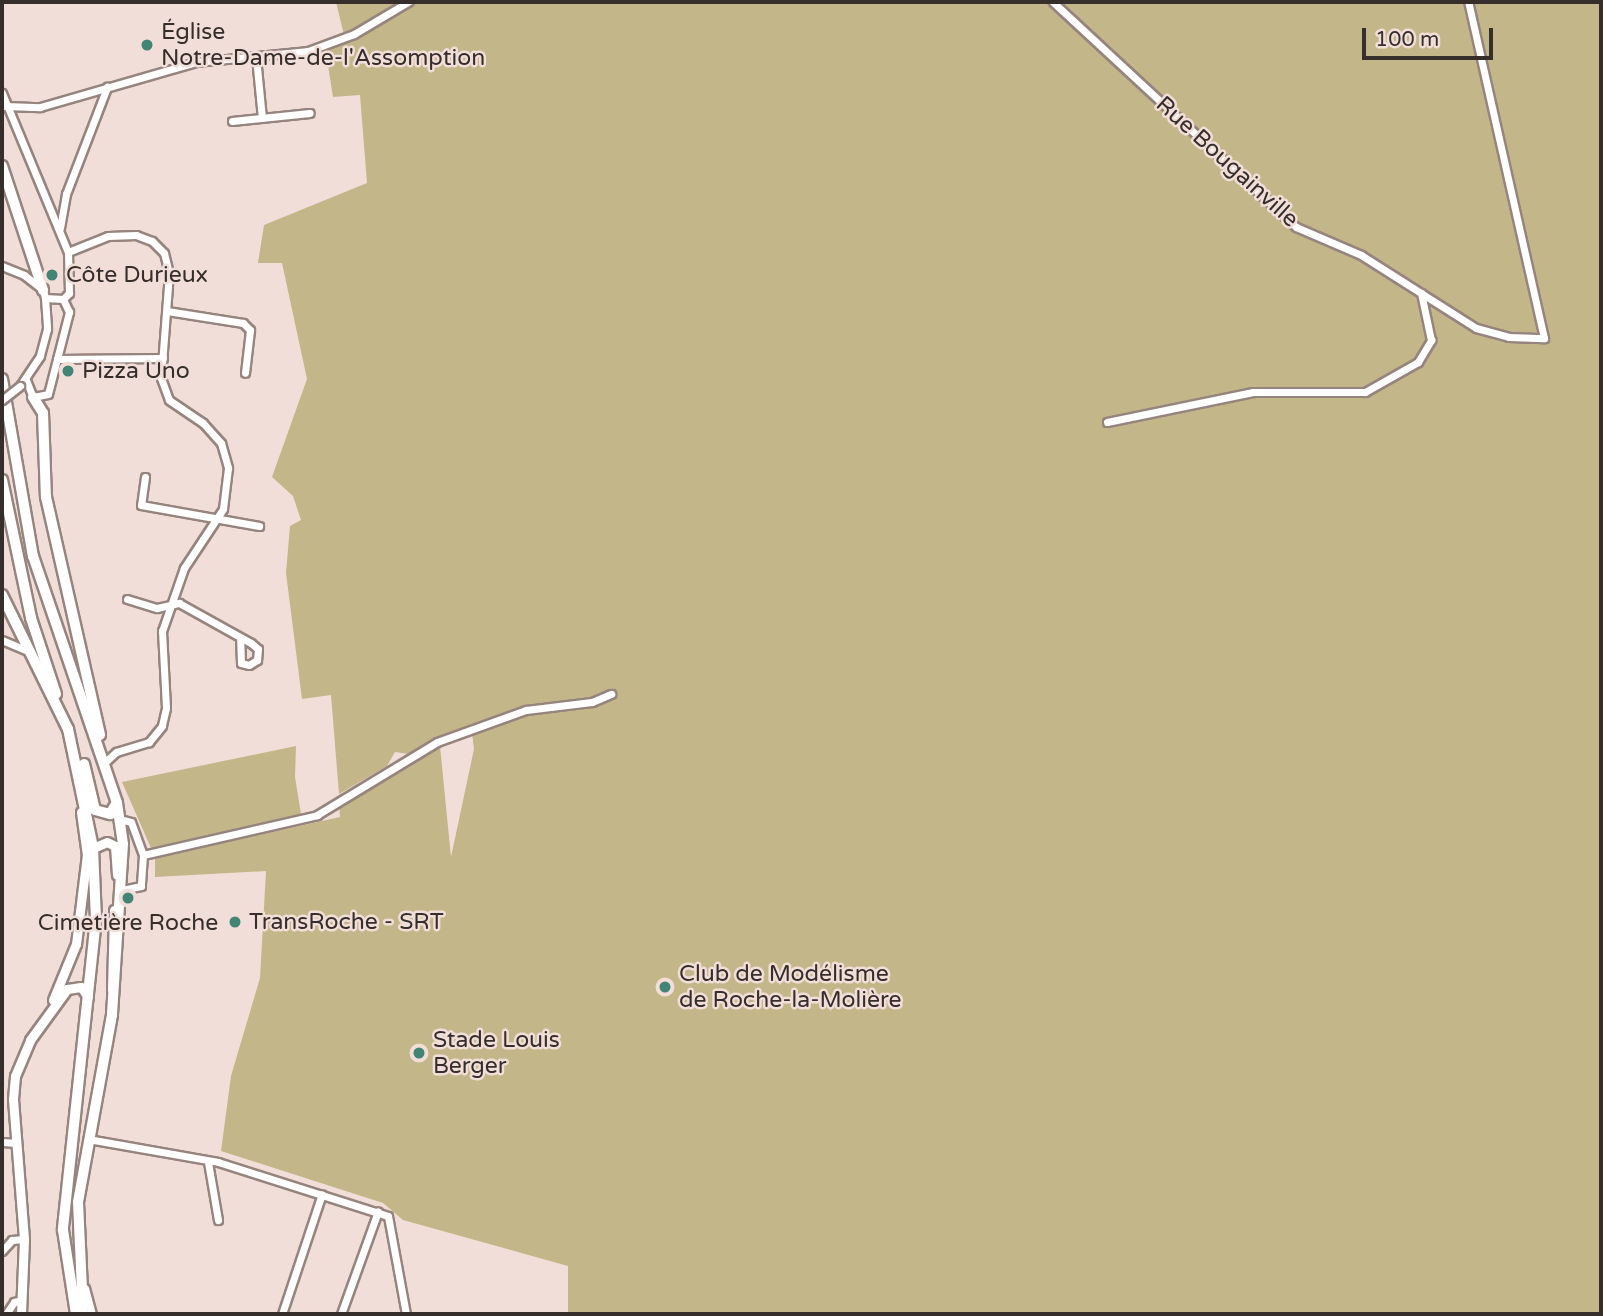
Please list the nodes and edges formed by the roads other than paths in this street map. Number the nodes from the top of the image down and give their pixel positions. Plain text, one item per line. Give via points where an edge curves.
1 (408, 2) edge
2 (1053, 2) edge
3 (1468, 2) edge
4 (256, 57) junction
5 (107, 87) junction
6 (2, 93) edge
7 (5, 106) junction
8 (310, 113) dead end
9 (262, 118) junction
10 (232, 121) dead end
11 (2, 166) edge
12 (60, 228) junction
13 (68, 252) junction
14 (2, 265) edge
15 (1422, 293) junction
16 (44, 294) junction
17 (66, 296) junction
18 (167, 311) junction
19 (163, 358) junction
20 (57, 359) junction
21 (245, 373) dead end
22 (2, 379) edge
23 (23, 383) junction
24 (33, 397) junction
25 (2, 400) edge
26 (1107, 422) dead end
27 (145, 477) dead end
28 (2, 480) edge
29 (216, 519) junction
30 (259, 526) dead end
31 (2, 595) edge
32 (127, 599) dead end
33 (169, 606) junction
34 (240, 638) dead end
35 (2, 640) edge
36 (30, 654) junction
37 (611, 694) dead end
38 (67, 727) junction
39 (104, 763) junction
40 (117, 803) junction
41 (119, 819) junction
42 (90, 851) junction
43 (143, 855) junction
44 (122, 890) junction
45 (89, 998) junction
46 (113, 998) junction
47 (49, 1009) junction
48 (88, 1139) junction
49 (2, 1142) edge
50 (17, 1143) junction
51 (208, 1162) junction
52 (322, 1194) junction
53 (377, 1211) junction
54 (218, 1220) dead end
55 (2, 1236) edge
56 (24, 1239) junction
57 (12, 1240) junction
58 (2, 1251) edge
59 (80, 1264) junction
60 (22, 1300) junction
61 (5, 1314) edge
62 (22, 1314) edge
63 (76, 1314) edge
64 (83, 1314) edge
65 (92, 1314) edge
66 (282, 1314) edge
67 (341, 1314) edge
68 (406, 1314) edge

1 - 4 street via 332,43
2 - 15 street, Rue Bougainville via 1296,227 1361,255
3 - 15 street, Rue Bougainville via 1544,338 1509,337 1476,328
4 - 5 street via 196,62
4 - 9 street
5 - 7 street via 40,107
5 - 12 street via 66,194
6 - 7 street
7 - 12 street
8 - 9 street
9 - 10 street
11 - 16 main road
12 - 13 street
13 - 17 street
13 - 18 street via 108,236 136,235 152,241 164,253 169,273
14 - 16 street
15 - 26 street via 1431,340 1418,362 1365,392 1253,392
16 - 17 street
16 - 23 street via 47,329 40,356
17 - 20 street via 69,312
18 - 19 street
18 - 21 street via 243,323 250,330
19 - 20 street
19 - 29 street via 161,378 169,400 203,423 221,443 228,494
20 - 24 street via 48,394
22 - 39 main road via 33,556
23 - 24 street
23 - 25 street, bridge
24 - 39 main road via 43,413 46,497 93,692
27 - 29 street via 141,505
28 - 38 main road via 31,618
29 - 30 street
29 - 33 street via 184,568
31 - 36 main road
32 - 33 street via 157,608
33 - 34 street via 179,603
33 - 39 street via 160,654 166,708 162,726 149,742 116,752
35 - 36 street via 22,645
36 - 38 main road
37 - 43 street via 592,702 526,710 438,742 317,815
38 - 40 main road via 81,752 96,810 110,814
38 - 42 main road via 76,754
39 - 40 main road
40 - 41 main road
41 - 43 street via 131,822
41 - 44 main road
42 - 45 main road via 96,919
42 - 46 street via 111,842 117,851 108,976
42 - 47 street via 79,935
43 - 44 street via 141,886
44 - 46 main road
45 - 47 street via 86,990 74,986
45 - 63 main road via 63,1220
46 - 48 main road
47 - 50 street via 15,1076
48 - 51 street
48 - 59 main road via 78,1202
49 - 50 street
50 - 56 street
51 - 52 street
51 - 54 street
52 - 53 street
52 - 66 street
53 - 67 street
53 - 68 street via 388,1216
55 - 57 street
56 - 57 street
56 - 60 street
57 - 58 street
59 - 64 main road
59 - 65 street
60 - 61 street via 14,1302
60 - 62 street

